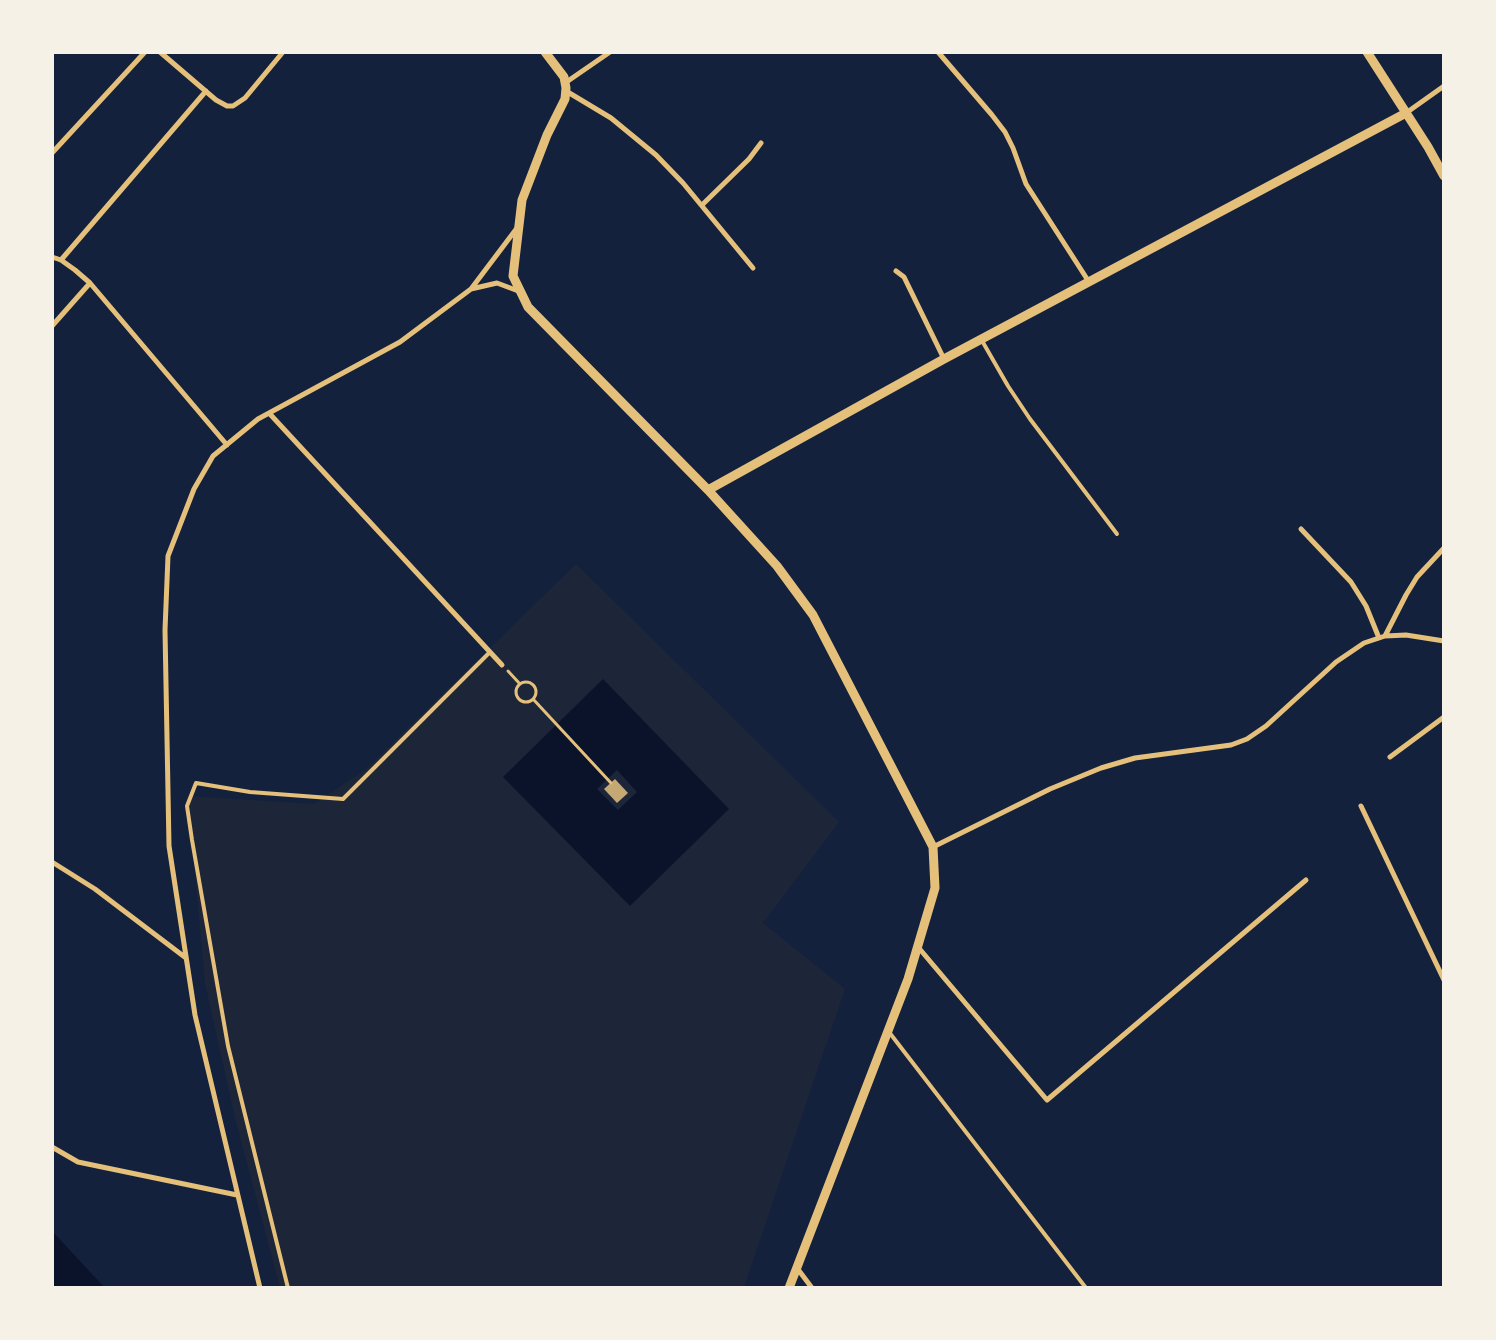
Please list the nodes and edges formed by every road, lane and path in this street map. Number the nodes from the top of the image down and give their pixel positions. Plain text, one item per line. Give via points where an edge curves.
1 (145, 52) edge
2 (160, 52) edge
3 (283, 52) edge
4 (545, 52) edge
5 (610, 52) edge
6 (938, 52) edge
7 (1367, 52) edge
8 (1444, 86) edge
9 (566, 87) junction
10 (206, 91) junction
11 (1406, 113) junction
12 (761, 143) dead end
13 (52, 153) edge
14 (1444, 176) edge
15 (702, 205) junction
16 (519, 225) junction
17 (52, 257) edge
18 (61, 260) junction
19 (753, 268) dead end
20 (896, 271) dead end
21 (1089, 282) junction
22 (90, 283) junction
23 (471, 289) junction
24 (521, 292) junction
25 (52, 326) edge
26 (981, 339) junction
27 (944, 359) junction
28 (269, 413) junction
29 (227, 445) junction
30 (708, 490) junction
31 (1301, 529) dead end
32 (1116, 534) dead end
33 (1444, 548) edge
34 (1382, 637) junction
35 (1444, 641) edge
36 (490, 652) junction
37 (502, 665) joint
38 (520, 684) junction
39 (533, 699) junction
40 (1444, 717) edge
41 (1390, 757) dead end
42 (611, 783) dead end
43 (1362, 806) dead end
44 (933, 847) junction
45 (52, 862) edge
46 (1306, 880) dead end
47 (917, 947) junction
48 (186, 958) junction
49 (1444, 980) edge
50 (888, 1030) junction
51 (52, 1147) edge
52 (237, 1194) junction
53 (797, 1268) junction
54 (260, 1288) edge
55 (288, 1288) edge
56 (789, 1288) edge
57 (812, 1288) edge
58 (1086, 1288) edge

1 - 13 street
2 - 10 street
3 - 10 street via 239,104 227,106
4 - 9 street
5 - 9 street
6 - 21 street via 1005,132 1026,184
7 - 11 street
8 - 11 street
9 - 15 street via 631,133
9 - 16 street via 565,99 522,200
10 - 18 street
11 - 14 street
11 - 21 street
12 - 15 street
15 - 19 street
16 - 23 street
16 - 24 street via 514,276
17 - 18 street
18 - 22 street
20 - 27 street via 904,277
21 - 26 street
22 - 25 street
22 - 29 street
23 - 24 street via 497,283
23 - 28 street via 400,342
24 - 30 street via 528,307
26 - 27 street
26 - 32 lane via 1030,419
27 - 30 street
28 - 29 street
28 - 36 street
29 - 48 street via 214,456 194,489 168,556 164,630 169,846
30 - 44 street via 777,566 814,615
31 - 34 street via 1355,588
33 - 34 street via 1417,577
34 - 35 street via 1406,636
34 - 44 street via 1364,643 1336,662 1266,726 1246,739 1231,745 1135,758 1101,768 1050,789
36 - 37 street
36 - 55 lane via 342,799 250,792 196,783 187,806 228,1046
37 - 38 path
38 - 39 path via 526,682 534,687
38 - 39 path via 516,690 519,698 524,702
39 - 42 path
40 - 41 street
43 - 49 street
44 - 47 street via 935,888
45 - 48 street via 95,889
46 - 47 street via 1047,1100
47 - 50 street
48 - 52 street via 195,1015
50 - 53 street
50 - 58 lane
51 - 52 street via 78,1162
52 - 54 street
53 - 56 street
53 - 57 street

